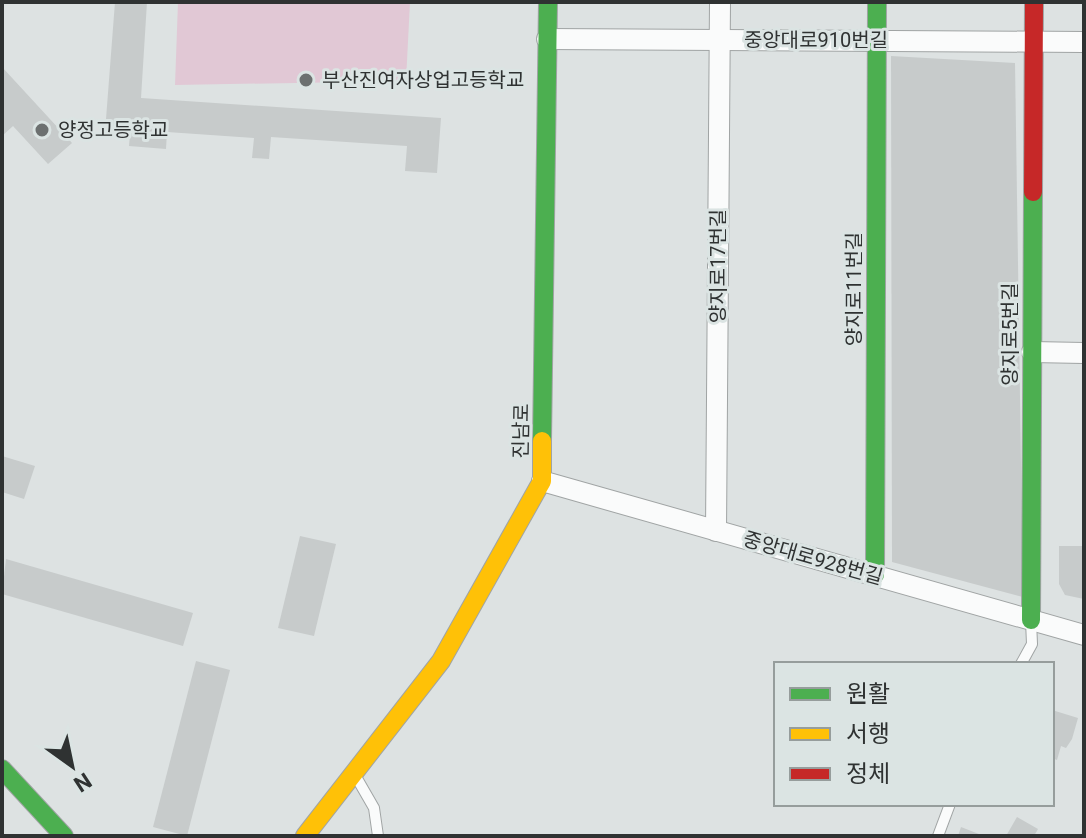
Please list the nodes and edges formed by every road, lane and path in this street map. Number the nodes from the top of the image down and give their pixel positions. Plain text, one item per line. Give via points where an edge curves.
1 (548, 2) edge
2 (720, 2) edge
3 (877, 2) edge
4 (1034, 2) edge
5 (547, 39) junction
6 (720, 40) junction
7 (877, 41) junction
8 (1033, 42) junction
9 (1084, 42) edge
10 (1032, 352) junction
11 (1084, 353) edge
12 (542, 481) junction
13 (716, 531) junction
14 (875, 575) junction
15 (1031, 620) junction
16 (1084, 635) edge
17 (1022, 662) edge
18 (2, 769) edge
19 (354, 772) junction
20 (949, 806) edge
21 (64, 836) edge
22 (305, 836) edge
23 (378, 836) edge
24 (938, 836) edge

1 - 5 street, 진남로
2 - 6 street, 양지로17번길
3 - 7 street, 양지로11번길
4 - 8 street, 양지로5번길
5 - 6 street, 중앙대로910번길
5 - 12 street, 진남로
6 - 7 street, 중앙대로910번길
6 - 13 street, 양지로17번길
7 - 8 street, 중앙대로910번길
7 - 14 street, 양지로11번길
8 - 9 street, 중앙대로910번길
8 - 10 street, 양지로5번길
10 - 11 street
10 - 15 street, 양지로5번길
12 - 13 street, 중앙대로928번길
12 - 19 street, 진남로 via 441,661
13 - 14 street, 중앙대로928번길
14 - 15 street, 중앙대로928번길
15 - 16 street, 중앙대로928번길
15 - 17 lane, 양지로5번길 via 1032,644
18 - 21 street
19 - 22 street, 진남로
19 - 23 lane via 374,808
20 - 24 lane

